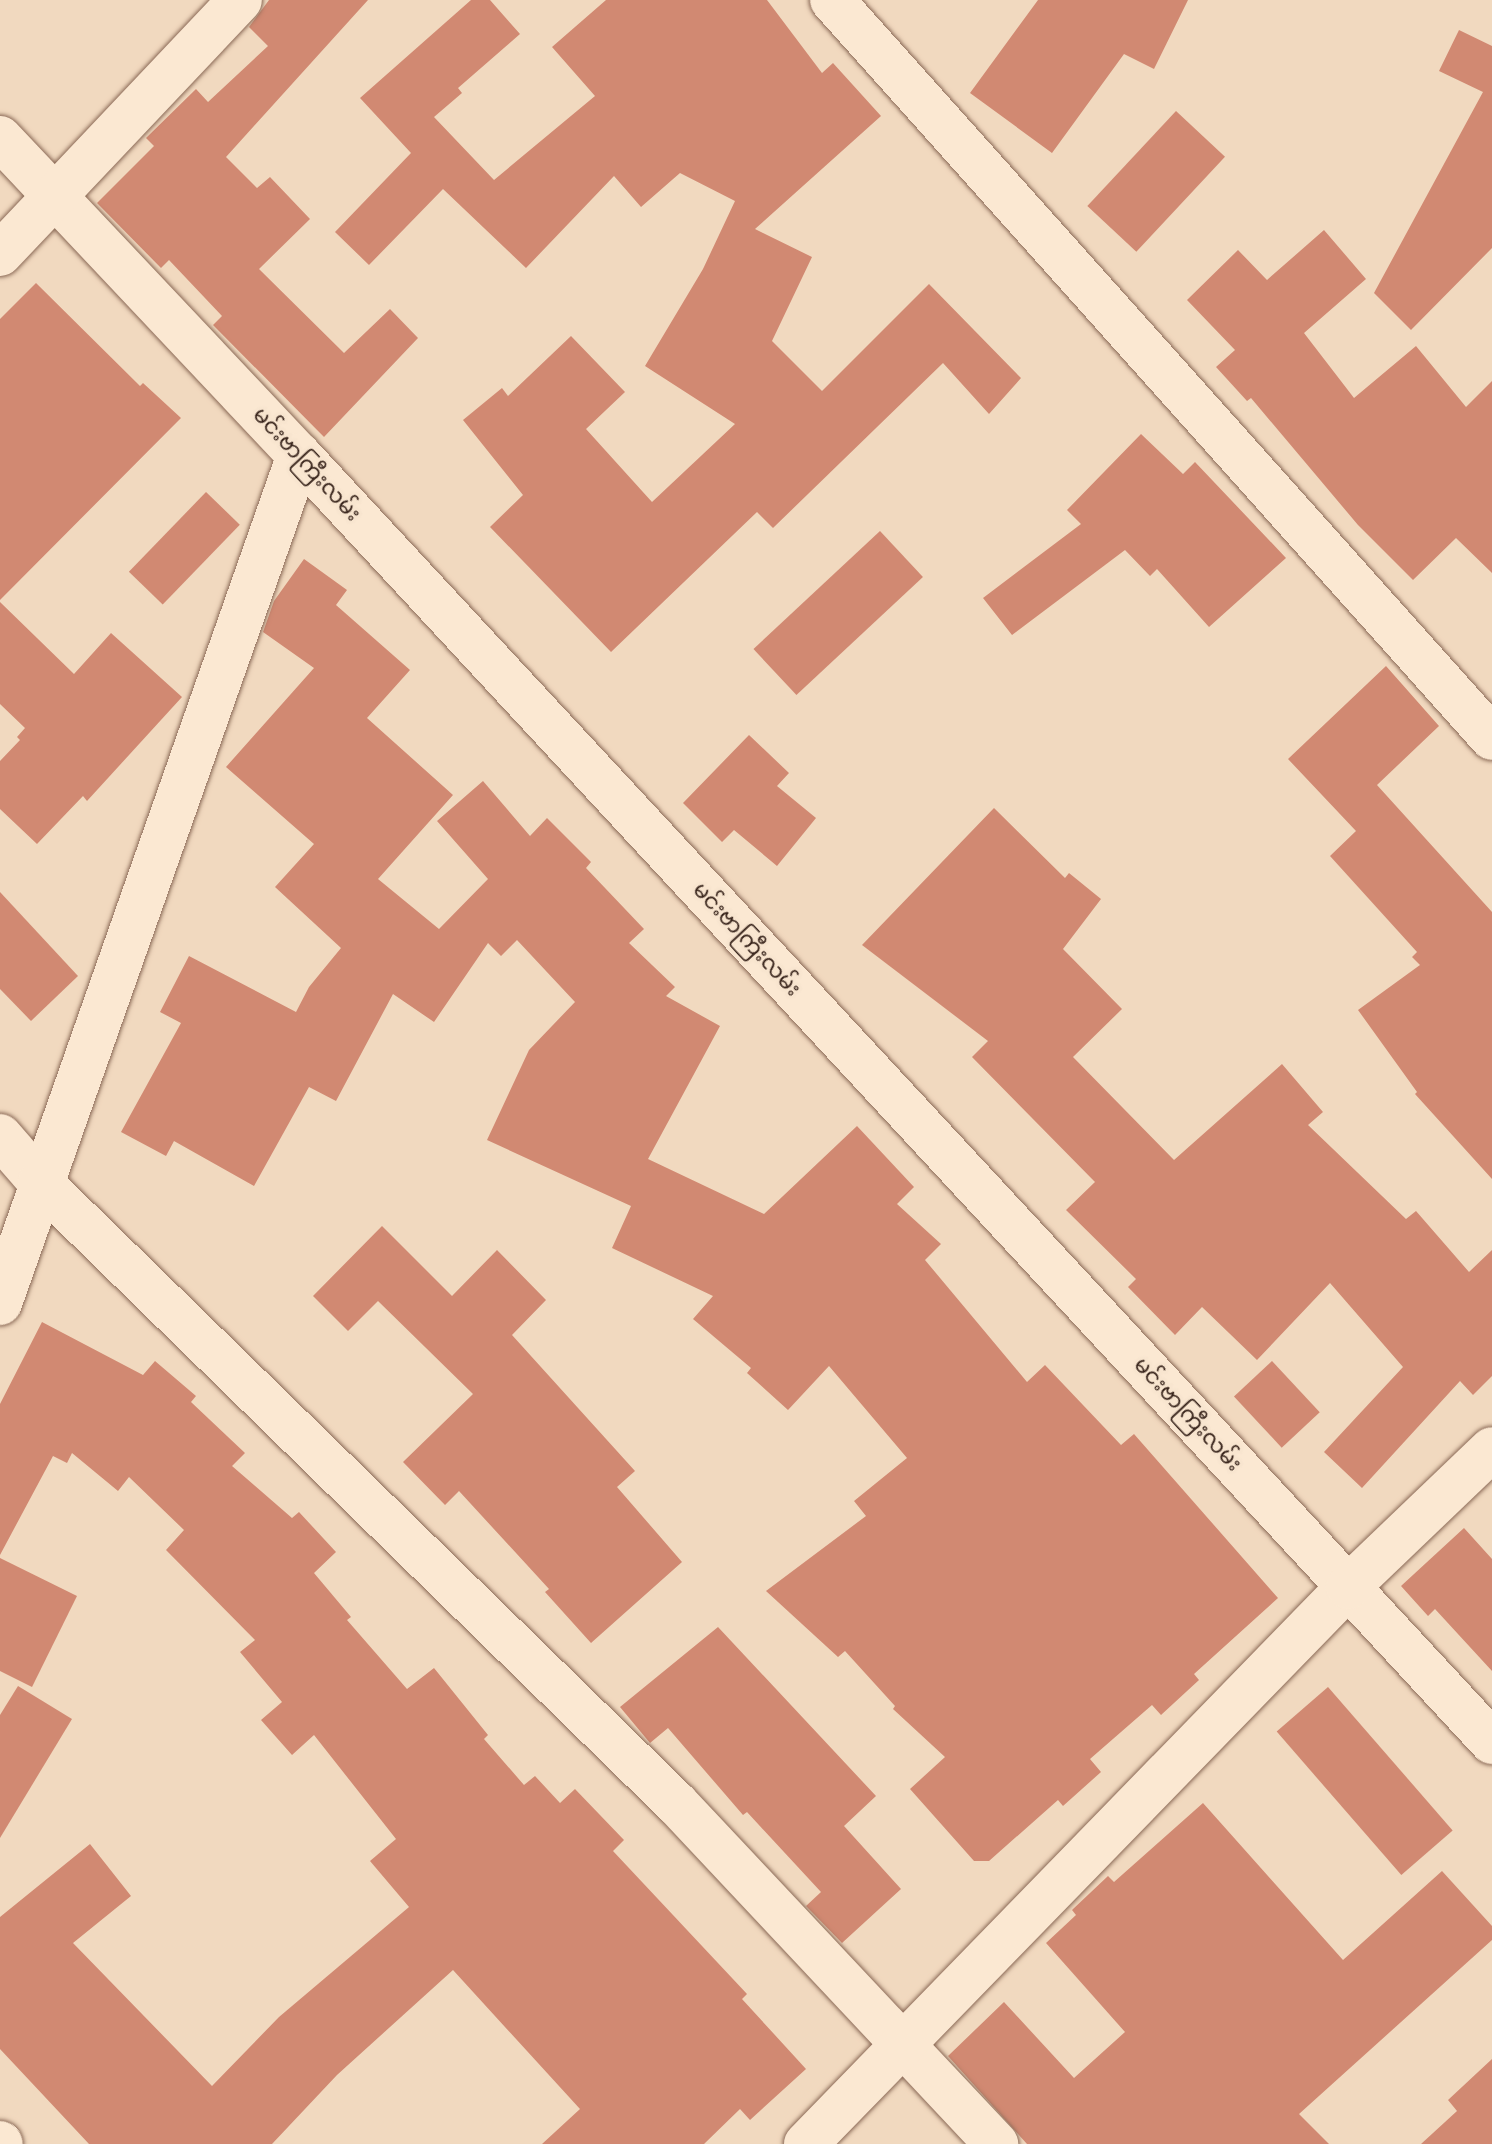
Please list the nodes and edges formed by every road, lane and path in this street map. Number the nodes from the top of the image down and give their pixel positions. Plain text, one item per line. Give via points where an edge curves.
1 (240, 0) edge
2 (832, 0) edge
3 (0, 138) edge
4 (57, 197) junction
5 (0, 254) edge
6 (299, 455) junction
7 (1492, 738) edge
8 (0, 1136) edge
9 (40, 1182) junction
10 (0, 1303) edge
11 (1492, 1449) edge
12 (1348, 1587) junction
13 (1492, 1742) edge
14 (905, 2044) junction
15 (806, 2144) edge
16 (996, 2144) edge

1 - 4 street
2 - 7 street
3 - 4 street, မင်းဗာကြီးလမ်း
4 - 5 street
4 - 6 street, မင်းဗာကြီးလမ်း
6 - 9 street
6 - 12 street, မင်းဗာကြီးလမ်း
8 - 9 street
9 - 10 street
9 - 14 street via 676,1803
11 - 12 street
12 - 13 street, မင်းဗာကြီးလမ်း
12 - 14 street
14 - 15 street
14 - 16 street

